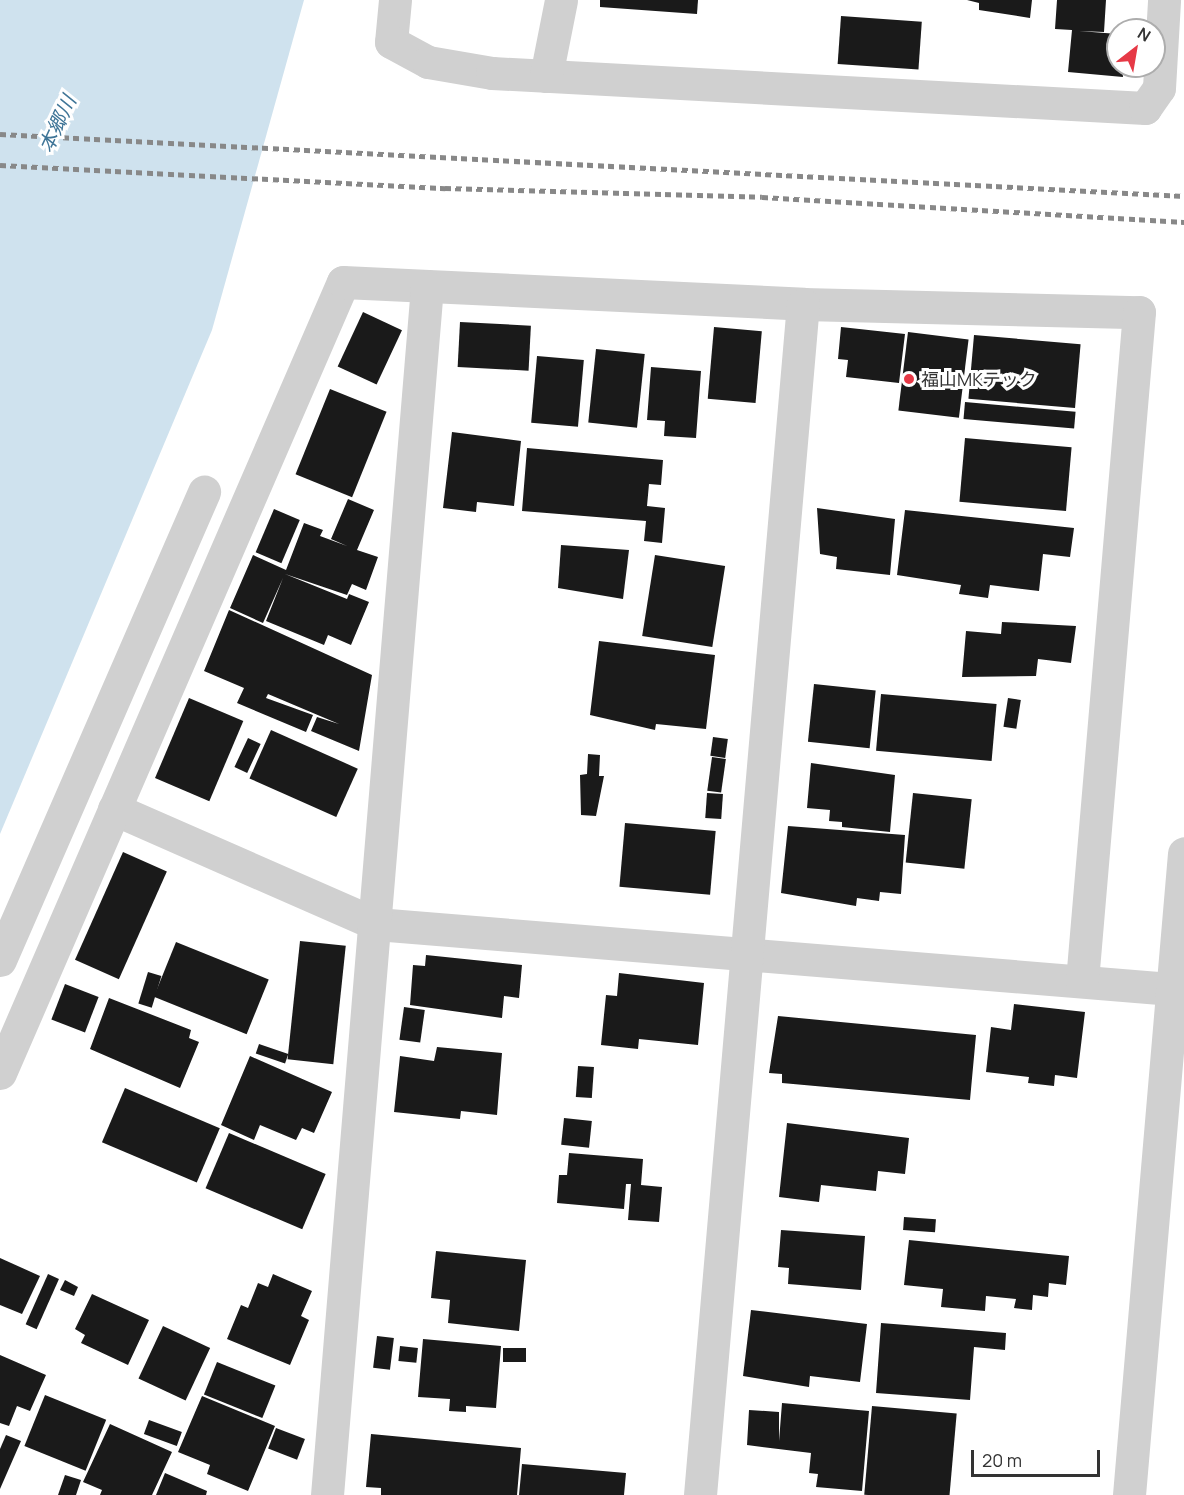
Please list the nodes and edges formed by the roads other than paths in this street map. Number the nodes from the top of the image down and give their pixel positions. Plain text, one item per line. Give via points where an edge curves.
1 (395, 0) edge
2 (561, 0) edge
3 (1164, 0) edge
4 (546, 76) junction
5 (427, 286) junction
6 (803, 304) junction
7 (204, 492) dead end
8 (114, 809) junction
9 (1184, 853) edge
10 (376, 924) junction
11 (744, 953) junction
12 (0, 960) edge
13 (1082, 981) junction
14 (1178, 990) edge
15 (0, 1073) edge
16 (327, 1495) edge
17 (700, 1495) edge
18 (1129, 1495) edge

1 - 4 street via 391,42 428,62
2 - 4 street
3 - 4 street via 1159,88 1145,108
5 - 6 street
5 - 8 street via 343,282
5 - 10 street
6 - 11 street
6 - 13 street via 1139,312
7 - 12 street
8 - 10 street
8 - 15 street
9 - 14 street
10 - 11 street
10 - 16 street
11 - 13 street
11 - 17 street
13 - 14 street
14 - 18 street

